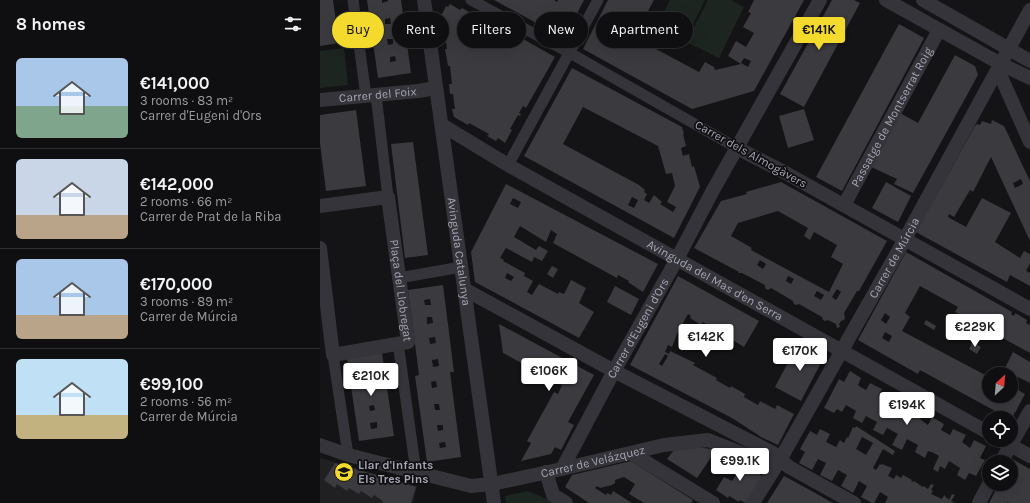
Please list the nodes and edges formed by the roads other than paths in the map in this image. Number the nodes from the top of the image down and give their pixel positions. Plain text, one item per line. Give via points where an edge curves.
1 (353, 0) edge
2 (424, 0) edge
3 (471, 0) edge
4 (598, 0) edge
5 (820, 0) edge
6 (886, 0) edge
7 (923, 0) edge
8 (1030, 10) edge
9 (939, 30) junction
10 (1009, 49) junction
11 (570, 53) junction
12 (1030, 60) edge
13 (999, 67) junction
14 (1030, 78) edge
15 (436, 88) junction
16 (371, 95) junction
17 (320, 100) edge
18 (442, 125) junction
19 (1030, 142) edge
20 (737, 148) junction
21 (508, 165) junction
22 (388, 197) junction
23 (844, 205) junction
24 (320, 206) edge
25 (904, 239) junction
26 (320, 248) edge
27 (677, 259) junction
28 (461, 267) junction
29 (399, 278) junction
30 (322, 286) edge
31 (464, 289) junction
32 (1030, 309) edge
33 (398, 343) junction
34 (841, 350) junction
35 (333, 355) junction
36 (614, 371) junction
37 (1030, 411) edge
38 (1018, 427) edge
39 (982, 429) edge
40 (320, 445) edge
41 (1013, 447) edge
42 (631, 453) junction
43 (348, 455) junction
44 (1030, 456) edge
45 (781, 458) junction
46 (562, 469) junction
47 (416, 472) junction
48 (546, 472) junction
49 (492, 484) junction
50 (985, 491) edge
51 (494, 503) edge
52 (566, 503) edge
53 (713, 503) edge
54 (754, 503) edge
55 (854, 503) edge
56 (979, 503) edge

1 - 16 street
2 - 15 street, Avinguda Catalunya
3 - 11 street, Carrer dels Almogàvers
4 - 11 street
5 - 20 street, Carrer d'Eugeni d'Ors
6 - 9 street
7 - 10 street
8 - 10 street, Carrer de Múrcia
9 - 13 street
9 - 23 street, Passatge de Montserrat Roig
10 - 12 street
10 - 13 street, Carrer de Múrcia
11 - 20 street, Carrer dels Almogàvers
11 - 21 street
13 - 14 street
13 - 19 street
13 - 25 street, Carrer de Múrcia
15 - 16 street, Carrer del Foix
15 - 18 street, Avinguda Catalunya
16 - 17 street, Carrer del Foix
16 - 22 street
18 - 21 street, Avinguda del Mas d'en Serra
18 - 28 street, Avinguda Catalunya
20 - 23 street, Carrer dels Almogàvers
20 - 27 street, Carrer d'Eugeni d'Ors
21 - 27 street, Avinguda del Mas d'en Serra
22 - 24 street
22 - 29 street, Plaça del Llobregat
23 - 25 street, Carrer dels Almogàvers
25 - 32 street, Carrer dels Almogàvers
25 - 34 street, Carrer de Múrcia
26 - 30 street
27 - 34 street, Avinguda del Mas d'en Serra
27 - 36 street, Carrer d'Eugeni d'Ors
28 - 29 street
28 - 31 street, Avinguda Catalunya
29 - 33 street, Plaça del Llobregat via 408,342
30 - 35 street
31 - 36 street
31 - 49 street, Avinguda Catalunya
33 - 35 street, Plaça del Llobregat
33 - 47 street
34 - 39 street, Avinguda del Mas d'en Serra
34 - 45 street, Carrer de Múrcia
35 - 43 street
36 - 45 street
36 - 46 street, Carrer d'Eugeni d'Ors
37 - 38 street
40 - 43 street, Carrer de Velázquez
41 - 44 street
42 - 45 street, Carrer de Velázquez via 664,445 708,440 770,463
42 - 46 street, Carrer de Velázquez
42 - 53 street
43 - 47 street, Carrer de Velázquez
45 - 54 street, Carrer de Múrcia
45 - 55 street via 789,467
46 - 48 street, Carrer de Velázquez
47 - 49 street, Carrer de Velázquez via 471,486
48 - 49 street, Carrer de Velázquez
48 - 52 street via 553,494
49 - 51 street, Avinguda Catalunya
50 - 56 street

